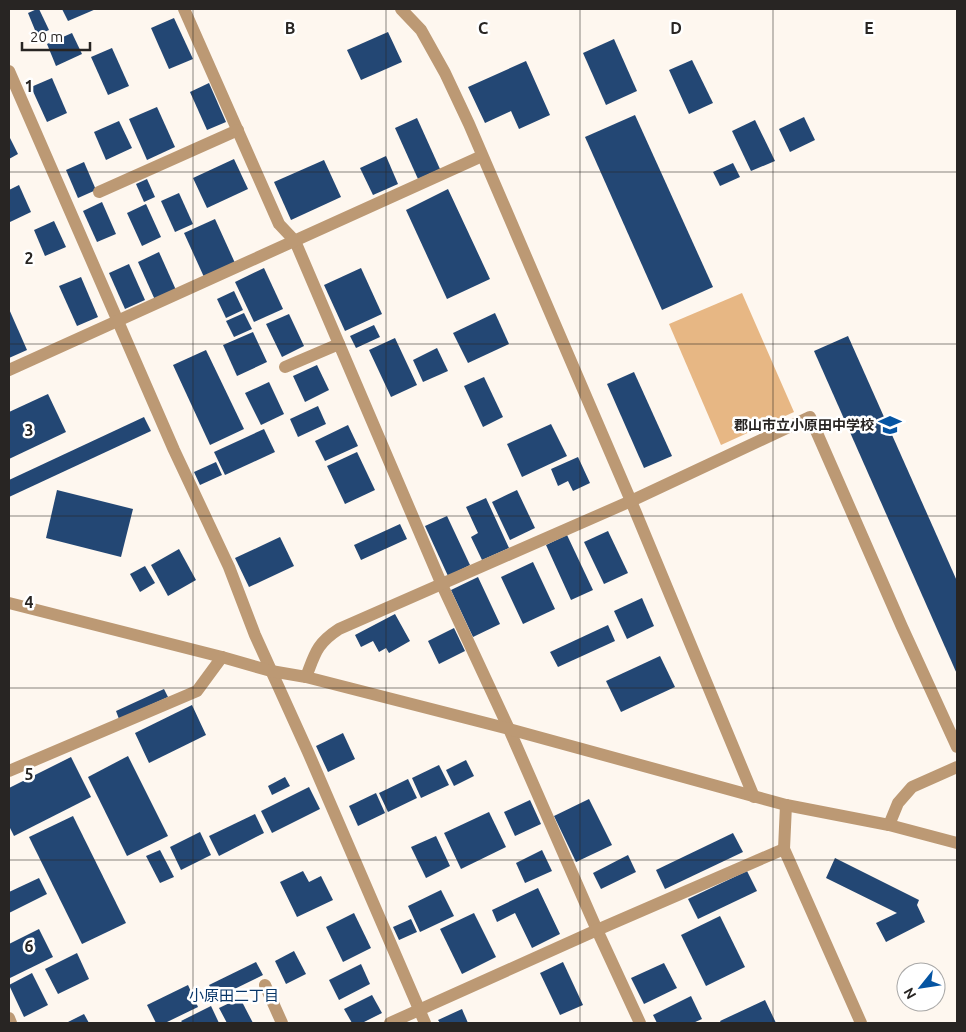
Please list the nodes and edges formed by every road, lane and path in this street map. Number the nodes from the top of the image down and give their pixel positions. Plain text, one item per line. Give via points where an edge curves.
1 (184, 9) edge
2 (401, 9) edge
3 (9, 71) edge
4 (238, 130) junction
5 (482, 156) junction
6 (99, 192) dead end
7 (296, 241) junction
8 (119, 322) junction
9 (339, 344) junction
10 (285, 367) dead end
11 (9, 370) edge
12 (631, 501) junction
13 (442, 585) junction
14 (9, 603) edge
15 (222, 657) junction
16 (272, 671) junction
17 (306, 677) junction
18 (509, 729) junction
19 (957, 747) edge
20 (957, 767) edge
21 (9, 771) edge
22 (754, 797) junction
23 (786, 805) junction
24 (889, 826) junction
25 (957, 843) edge
26 (784, 849) junction
27 (597, 930) junction
28 (265, 985) dead end
29 (420, 1011) junction
30 (9, 1018) edge
31 (11, 1023) edge
32 (282, 1023) edge
33 (390, 1023) edge
34 (426, 1023) edge
35 (640, 1023) edge
36 (861, 1023) edge

1 - 4 street
2 - 5 street via 421,30 446,73
3 - 8 street
4 - 6 street
4 - 7 street via 279,224
5 - 7 street
5 - 12 street
7 - 8 street
7 - 9 street
8 - 11 street
8 - 16 street
9 - 10 street
9 - 13 street
12 - 13 street
12 - 19 street via 810,418
12 - 22 street
13 - 17 street via 339,629 318,647
13 - 18 street
14 - 15 street
15 - 16 street
15 - 21 street via 197,691
16 - 17 street
16 - 29 street
17 - 18 street
18 - 22 street
18 - 27 street
20 - 24 street via 912,788 898,803
22 - 23 street
23 - 24 street
23 - 26 street
24 - 25 street
26 - 27 street
26 - 36 street
27 - 29 street
27 - 35 street
28 - 32 street
29 - 33 street
29 - 34 street
30 - 31 street

